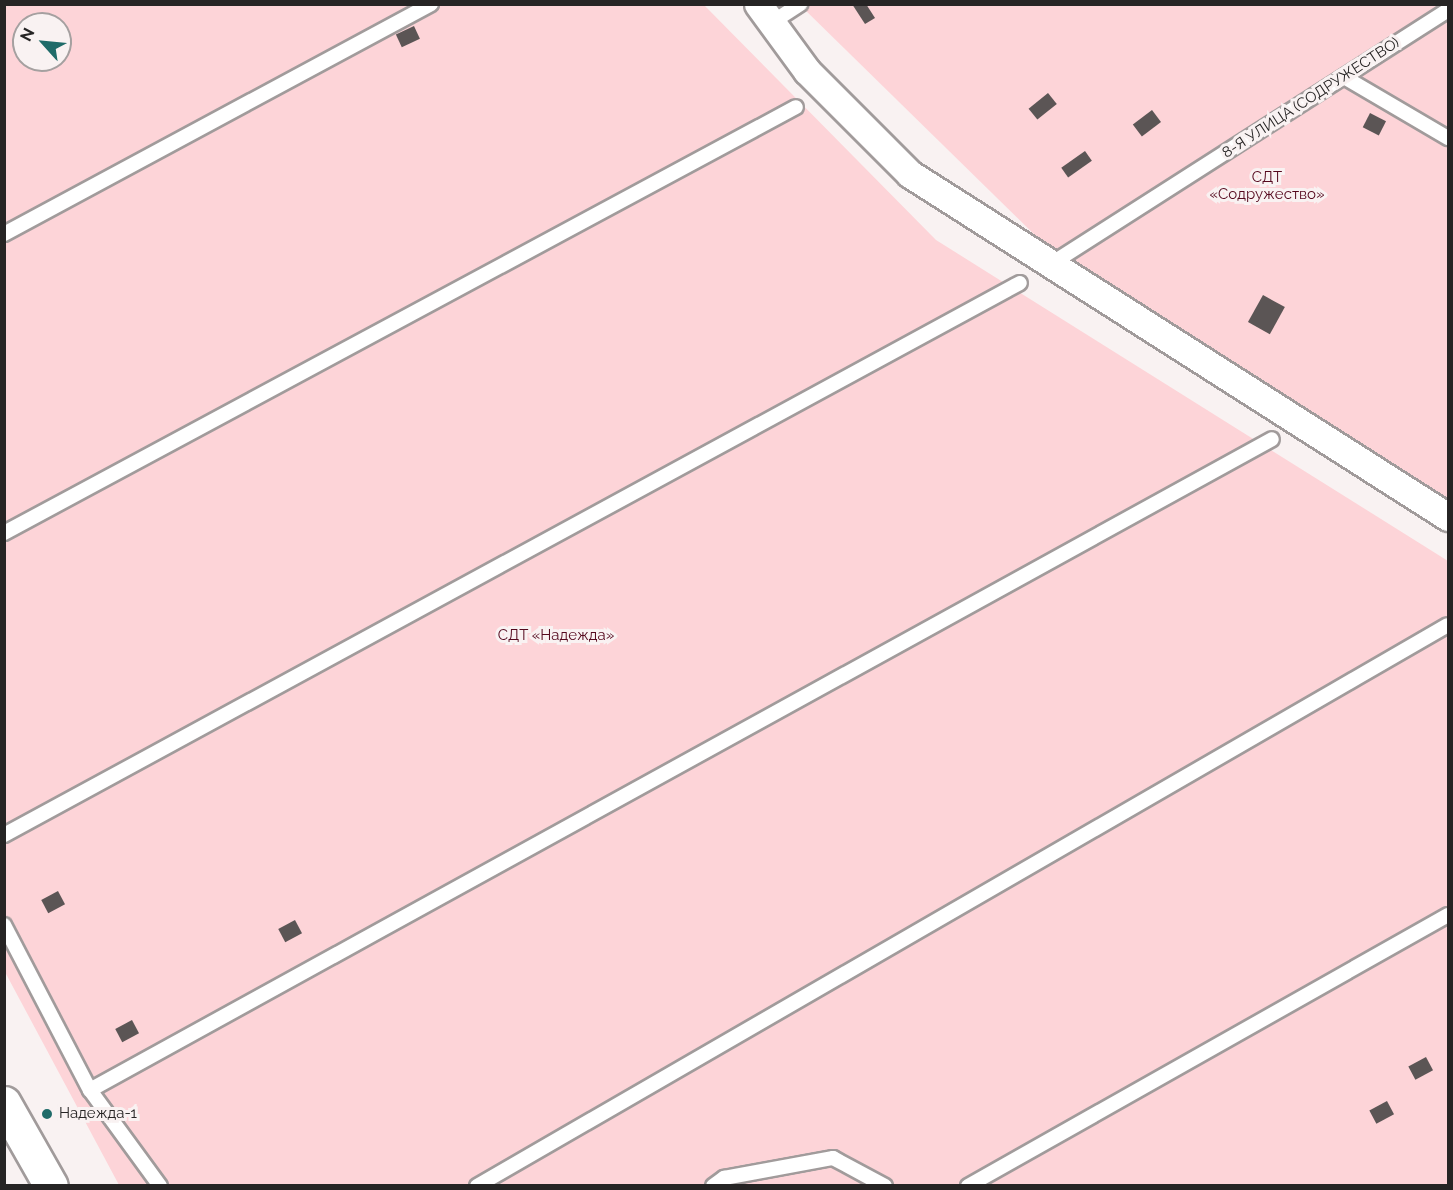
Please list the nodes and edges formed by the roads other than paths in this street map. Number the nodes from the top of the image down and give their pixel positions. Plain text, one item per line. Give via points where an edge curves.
1 (431, 4) edge
2 (800, 4) edge
3 (1449, 10) edge
4 (765, 14) edge
5 (1344, 77) junction
6 (796, 107) dead end
7 (1449, 138) edge
8 (4, 234) edge
9 (1051, 264) junction
10 (1020, 283) dead end
11 (1272, 439) dead end
12 (1449, 517) edge
13 (4, 533) edge
14 (1449, 625) edge
15 (4, 836) edge
16 (1449, 915) edge
17 (4, 925) edge
18 (90, 1090) junction
19 (4, 1102) edge
20 (51, 1185) edge
21 (160, 1185) edge
22 (477, 1185) edge
23 (713, 1185) edge
24 (885, 1185) edge
25 (968, 1185) edge

1 - 8 lane
2 - 4 lane
3 - 5 lane, 8-Я УЛИЦА (СОДРУЖЕСТВО)
4 - 9 street via 807,71 910,174
5 - 7 lane
5 - 9 lane, 8-Я УЛИЦА (СОДРУЖЕСТВО)
6 - 13 lane
9 - 12 street
10 - 15 lane
11 - 18 lane
14 - 22 lane
16 - 25 lane
17 - 18 lane
18 - 21 lane
19 - 20 street
23 - 24 lane via 724,1178 833,1158

